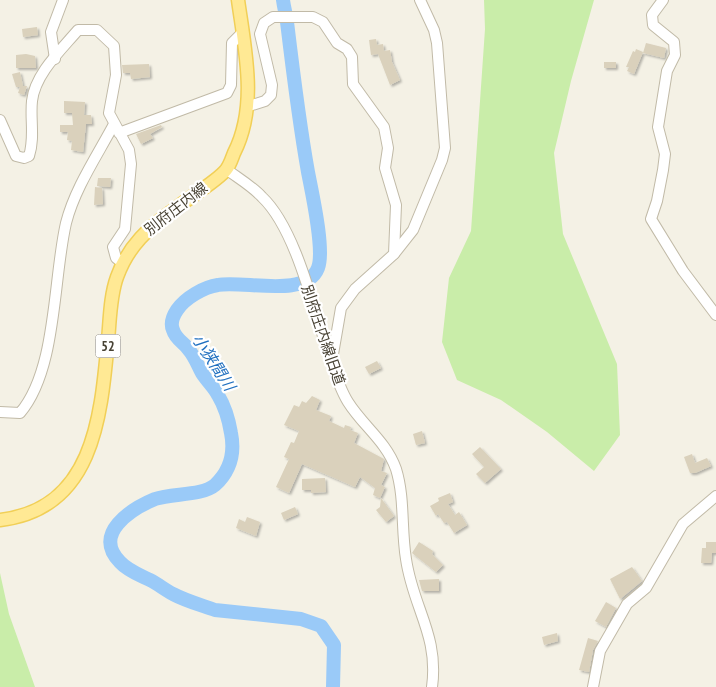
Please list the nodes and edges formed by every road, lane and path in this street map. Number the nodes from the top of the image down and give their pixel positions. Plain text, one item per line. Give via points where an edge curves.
1 (62, 0) edge
2 (238, 0) edge
3 (420, 0) edge
4 (663, 0) edge
5 (242, 33) junction
6 (54, 58) junction
7 (249, 106) junction
8 (0, 120) edge
9 (117, 129) junction
10 (226, 170) junction
11 (394, 254) junction
12 (123, 263) junction
13 (716, 315) edge
14 (332, 362) junction
15 (0, 412) edge
16 (716, 496) edge
17 (0, 520) edge
18 (432, 687) edge
19 (594, 687) edge

1 - 6 street via 51,32
2 - 5 main road, 別府庄内線 / 52
3 - 11 street via 437,43 445,148 413,230
4 - 13 street via 652,15 653,25 674,42 675,55 667,71 661,102 658,127 665,154 651,219 683,271
5 - 7 main road, 別府庄内線 / 52
5 - 9 street via 232,43 231,85 227,93
6 - 8 street via 38,81 32,100 32,148 29,156 16,156
6 - 9 street via 78,30 97,30 114,46 116,75 110,113
7 - 10 main road, 別府庄内線 / 52 via 241,140
7 - 11 street via 271,96 272,85 260,34 264,23 273,17 313,17 323,22 337,43 352,57 353,84 384,127 388,148 385,168 396,205
9 - 12 street via 129,150 131,164 126,230 113,247 116,258
9 - 15 street via 78,190 66,223 49,344 40,377 20,413
10 - 12 main road, 別府庄内線 / 52 via 153,224 132,247
10 - 14 street, 別府庄内線旧道 via 264,198 283,224
11 - 14 street via 355,289 341,308
12 - 17 main road, 別府庄内線 / 52 via 112,299 100,409 85,462 68,485 44,506
14 - 18 street, 別府庄内線旧道 via 348,402 385,446 396,471 402,497 406,560 435,661
16 - 19 street via 683,524 646,588 627,604 600,652

